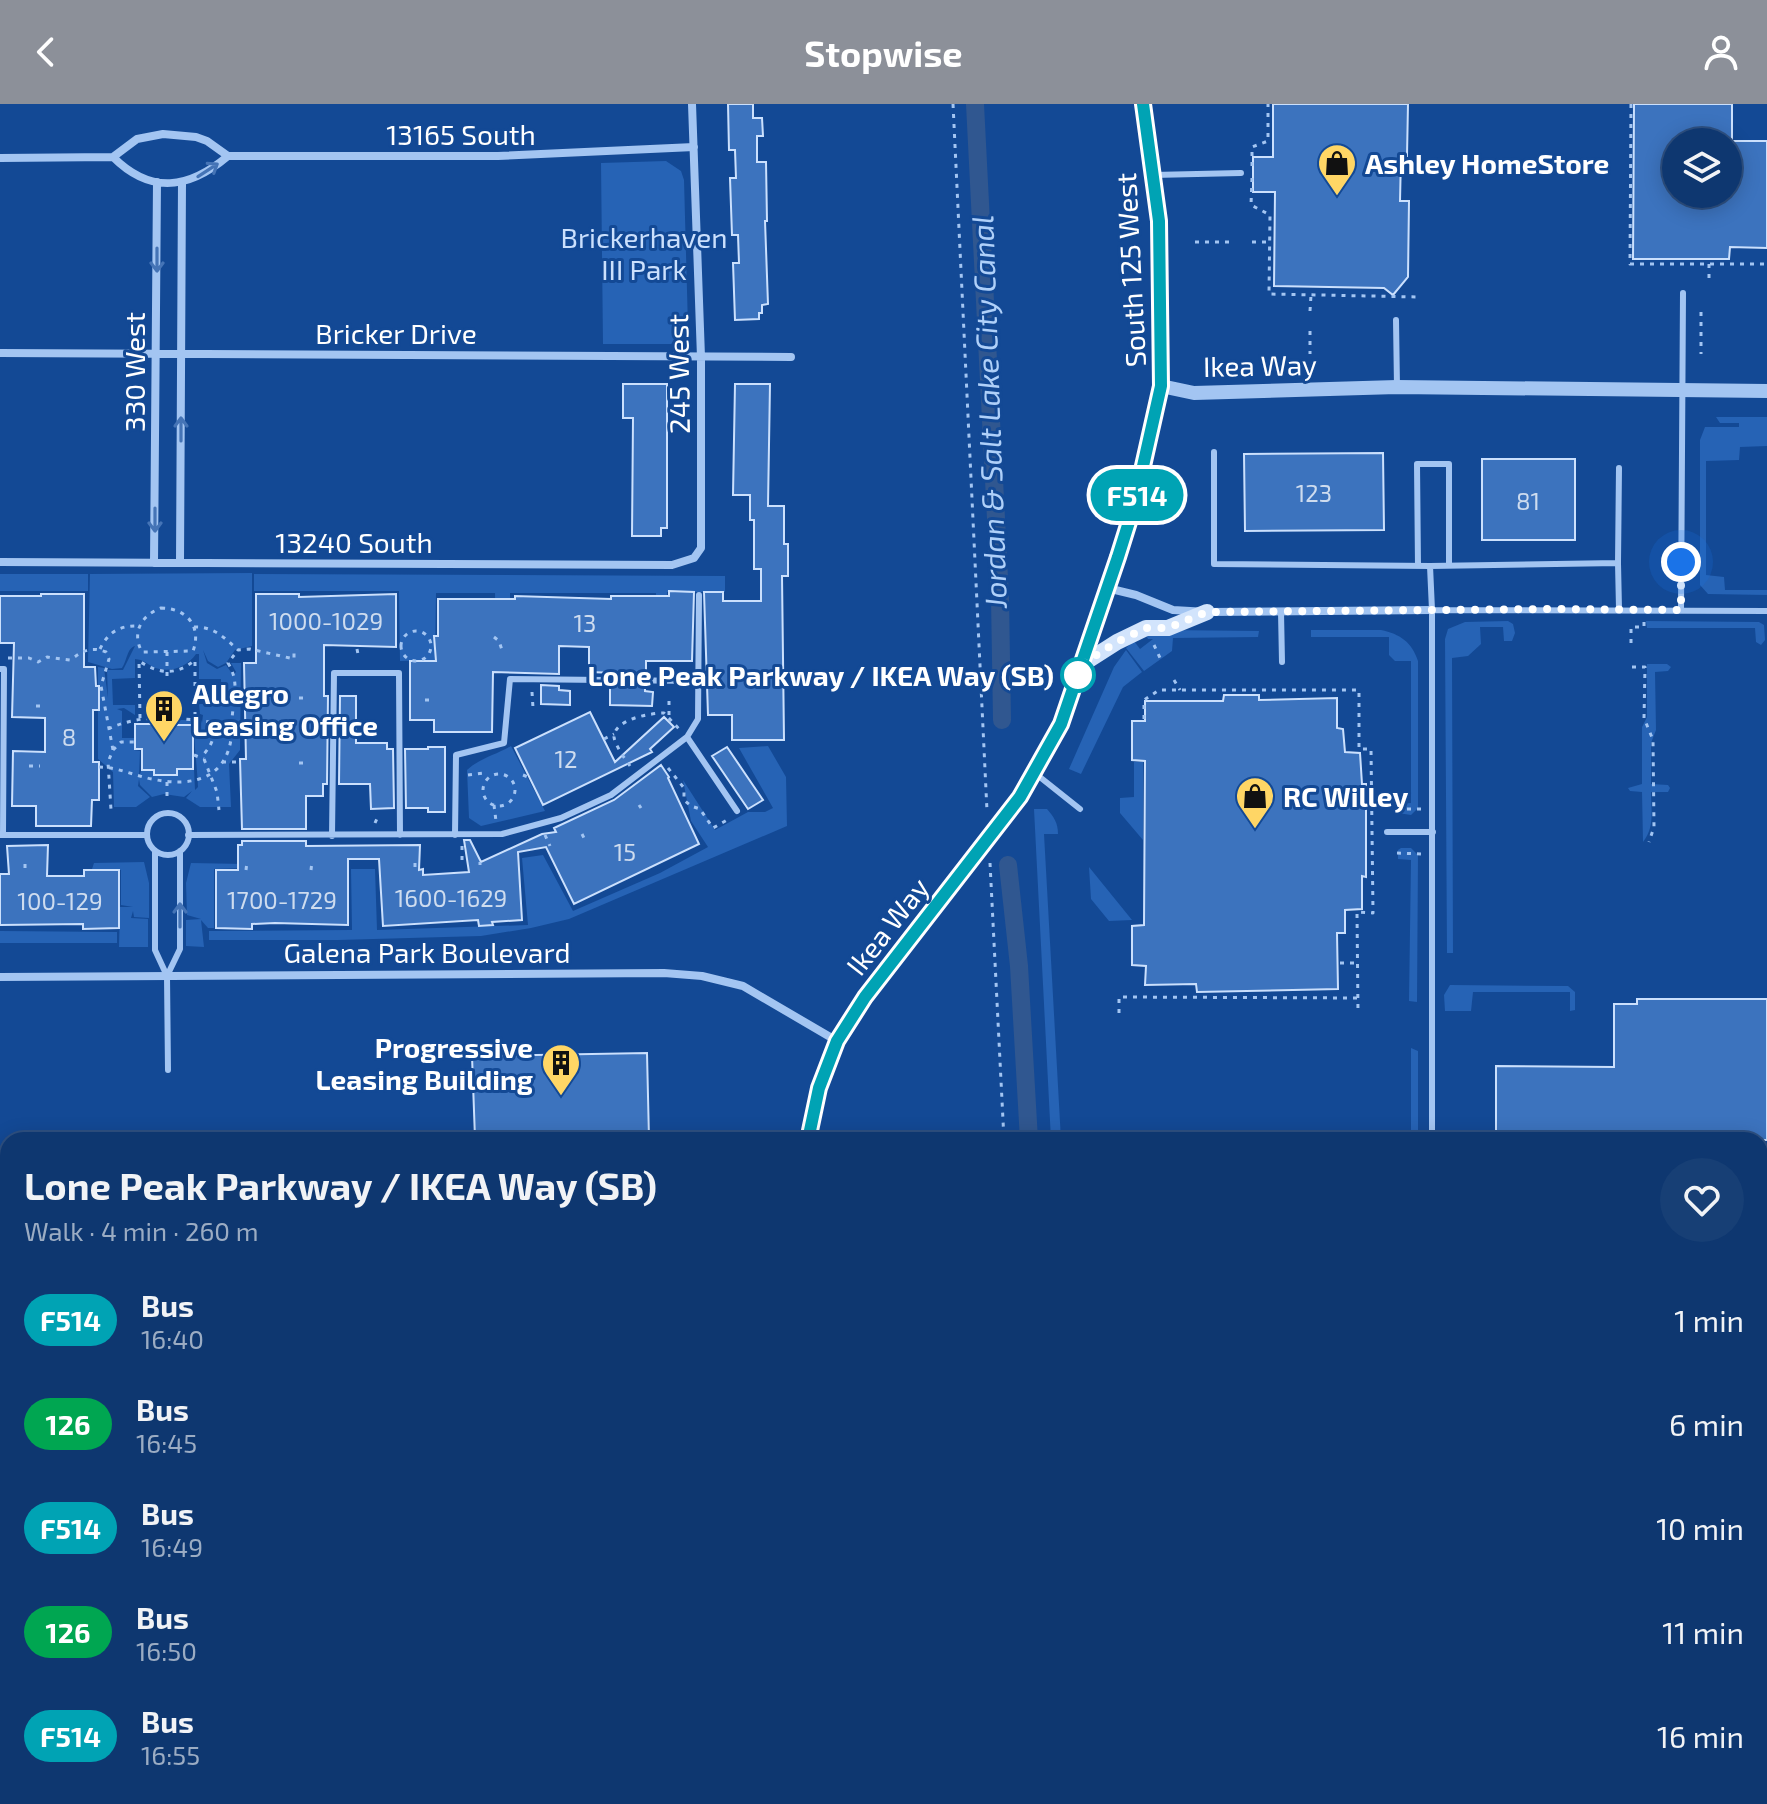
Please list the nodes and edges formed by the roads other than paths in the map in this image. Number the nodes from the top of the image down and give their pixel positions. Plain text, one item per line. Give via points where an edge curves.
1 (692, 104) edge
2 (1143, 104) edge
3 (694, 147) junction
4 (228, 156) junction
5 (113, 157) junction
6 (0, 158) edge
7 (1241, 173) dead end
8 (1153, 175) junction
9 (157, 182) junction
10 (182, 182) junction
11 (1683, 293) dead end
12 (1396, 320) dead end
13 (0, 353) edge
14 (156, 354) junction
15 (181, 354) junction
16 (701, 357) junction
17 (791, 357) dead end
18 (1161, 386) junction
19 (1397, 387) junction
20 (1682, 391) junction
21 (1767, 391) edge
22 (1214, 452) dead end
23 (1619, 468) dead end
24 (701, 548) joint
25 (0, 562) edge
26 (154, 563) junction
27 (180, 563) junction
28 (1618, 563) junction
29 (1449, 565) junction
30 (1418, 566) junction
31 (1430, 566) junction
32 (1107, 588) junction
33 (699, 595) dead end
34 (1619, 609) junction
35 (1432, 610) junction
36 (1681, 610) junction
37 (1767, 611) edge
38 (1207, 612) junction
39 (1281, 612) junction
40 (1282, 662) dead end
41 (1081, 665) junction
42 (0, 669) edge
43 (699, 681) junction
44 (687, 737) junction
45 (1033, 772) junction
46 (1080, 809) dead end
47 (737, 811) dead end
48 (1387, 832) dead end
49 (1433, 832) junction
50 (2, 835) edge
51 (147, 835) junction
52 (188, 835) junction
53 (400, 835) junction
54 (455, 835) junction
55 (332, 836) junction
56 (155, 851) junction
57 (180, 851) junction
58 (167, 976) junction
59 (0, 977) edge
60 (837, 1041) junction
61 (168, 1070) dead end
62 (810, 1132) edge
63 (1432, 1132) edge

1 - 3 street, 245 West
2 - 8 main road, South 125 West
3 - 4 street, 13165 South via 498,156
3 - 16 street, 245 West
4 - 5 street, 13165 South via 196,137 163,134 137,139
10 -> 4 street via 207,173
5 - 6 street, 13165 South
5 - 9 street via 134,176
7 - 8 lane
8 - 18 main road, South 125 West via 1159,221
9 - 10 street
9 -> 14 street, 330 West
10 - 15 street, 330 West
11 - 20 lane
12 - 19 lane
13 - 14 street, Bricker Drive
14 - 15 street, Bricker Drive
14 -> 26 street, 330 West
15 - 16 street, Bricker Drive
27 -> 15 street, 330 West
16 - 17 street, Bricker Drive
16 - 24 street, 245 West
18 - 19 street, Ikea Way via 1194,393
18 - 32 main road, Ikea Way via 1134,506
19 - 20 street, Ikea Way
20 - 21 street, Ikea Way
20 - 36 lane
22 - 30 lane via 1214,564
23 - 28 lane
24 - 27 street, 13240 South via 694,558 672,565
25 - 26 street, 13240 South
26 - 27 street, 13240 South
28 - 29 lane
28 - 34 lane
29 - 30 lane via 1449,464 1417,464
29 - 31 lane
30 - 31 lane
31 - 35 lane
32 - 38 street via 1173,610
32 - 41 main road, Ikea Way
33 - 43 lane
34 - 35 lane
34 - 36 lane
35 - 39 street
35 - 49 lane
36 - 37 lane
38 - 39 street
38 - 41 main road via 1168,628 1146,628
39 - 40 lane
41 - 45 main road, Ikea Way via 1061,724
42 - 50 lane
43 - 44 lane via 698,719
43 - 54 lane via 510,679 504,743 456,755
44 - 47 lane
44 - 54 lane via 611,795 561,818 502,834
45 - 46 lane
45 - 60 main road, Ikea Way via 1020,797
48 - 49 lane
49 - 63 lane
50 - 51 lane
51 - 52 lane via 157,816 170,814 182,819
51 - 56 lane
52 - 55 lane
52 - 57 lane
53 - 54 lane
53 - 55 lane
53 - 55 lane via 399,673 334,673
56 - 57 lane
56 - 58 lane via 155,950
58 -> 57 lane via 180,949
58 - 59 street, Galena Park Boulevard
58 - 60 street, Galena Park Boulevard via 702,976 743,986
58 - 61 lane
60 - 62 main road, Ikea Way

